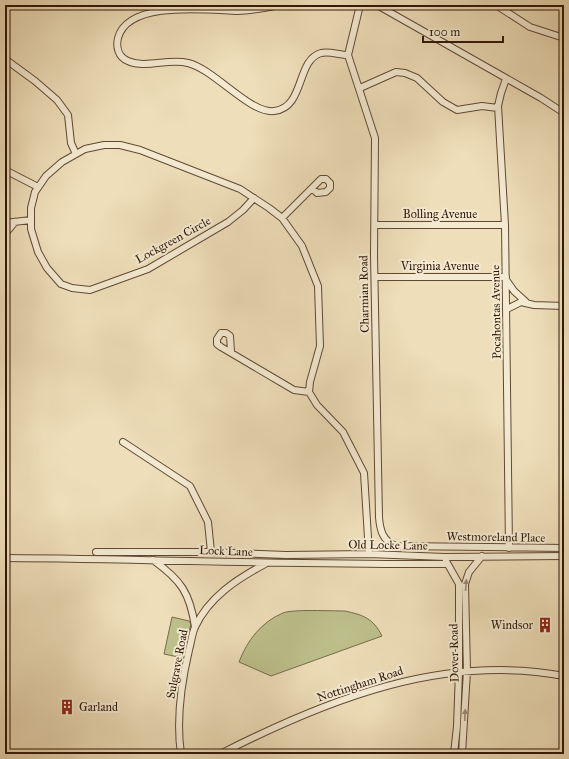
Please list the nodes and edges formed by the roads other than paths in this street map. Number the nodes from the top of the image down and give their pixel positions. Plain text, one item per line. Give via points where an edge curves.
1 (279, 5) edge
2 (360, 5) edge
3 (377, 5) edge
4 (496, 5) edge
5 (564, 38) edge
6 (348, 55) junction
7 (5, 59) edge
8 (506, 79) junction
9 (360, 88) junction
10 (498, 108) junction
11 (564, 113) edge
12 (76, 154) junction
13 (5, 170) edge
14 (38, 187) junction
15 (312, 188) dead end
16 (254, 198) junction
17 (282, 218) junction
18 (31, 220) junction
19 (15, 222) junction
20 (5, 223) edge
21 (375, 225) junction
22 (505, 225) junction
23 (5, 234) edge
24 (375, 277) junction
25 (506, 278) junction
26 (527, 303) junction
27 (564, 306) edge
28 (507, 309) junction
29 (232, 352) dead end
30 (309, 392) junction
31 (123, 442) dead end
32 (384, 537) joint
33 (509, 548) junction
34 (564, 548) edge
35 (96, 552) dead end
36 (211, 552) junction
37 (369, 554) junction
38 (286, 555) junction
39 (482, 556) junction
40 (564, 556) edge
41 (5, 558) edge
42 (152, 560) junction
43 (446, 560) junction
44 (286, 562) junction
45 (266, 563) junction
46 (195, 627) junction
47 (459, 671) junction
48 (466, 671) junction
49 (564, 676) edge
50 (181, 754) edge
51 (220, 754) edge
52 (454, 754) edge
53 (462, 754) edge

1 - 6 street via 251,10 186,8 149,12 131,20 121,32 119,53 124,59 132,62 189,63 206,71 266,111 280,110 289,104 314,57 322,53
2 - 6 street
3 - 8 street
4 - 5 street via 530,27
6 - 9 street, Charmian Road
7 - 12 street via 57,100 68,116 71,143
8 - 10 street, Pocahontas Avenue
8 - 11 street
9 - 10 street via 396,72 405,73 417,78 443,102 457,110 482,106
9 - 21 street, Charmian Road via 375,138
10 - 22 street, Pocahontas Avenue
12 - 14 street, Lockgreen Circle via 62,162
12 - 16 street, Lockgreen Circle via 85,149 104,145 120,145 140,150 240,189
13 - 14 street
14 - 18 street, Lockgreen Circle via 31,208
15 - 17 street
16 - 17 street, Lockgreen Circle
16 - 18 street, Lockgreen Circle via 228,222 148,269 90,290 61,284 47,268 38,252
17 - 30 street, Lockgreen Circle via 302,246 318,286 320,346
18 - 19 street
19 - 20 street
19 - 23 street
21 - 22 street, Bolling Avenue
21 - 24 street, Charmian Road
22 - 25 street, Pocahontas Avenue
24 - 25 street, Virginia Avenue
24 - 32 street, Charmian Road via 379,517
25 - 26 street via 514,291
25 - 28 street, Pocahontas Avenue
26 - 27 street
26 - 28 street via 517,302
28 - 33 street, Pocahontas Avenue
29 - 30 street via 294,390
30 - 37 street via 316,405 343,432 364,472
31 - 36 street via 190,486 208,522
32 - 33 street, Westmoreland Place via 396,546
33 - 34 street, Westmoreland Place
35 - 36 street, Old Locke Lane
36 - 38 street, Old Locke Lane
37 - 38 street, Old Locke Lane
37 - 43 street, Old Locke Lane
38 - 44 street
39 - 40 street, Old Locke Lane
39 - 43 street, Old Locke Lane
48 -> 39 street, Dover Road via 465,584
41 - 42 street, Lock Lane
42 - 45 street, Lock Lane
42 - 46 street via 170,572 181,585 190,600
43 - 44 street, Lock Lane
43 - 47 street, Dover Road via 459,584
44 - 45 street, Lock Lane
45 - 46 street, Sulgrave Road via 230,585 213,601
46 - 50 street, Sulgrave Road via 184,672 180,704
47 - 48 street, Nottingham Road
47 - 51 street, Nottingham Road via 412,679 362,693 266,731
47 - 52 street, Dover Road
48 - 49 street, Nottingham Road via 528,671
53 -> 48 street, Dover Road

